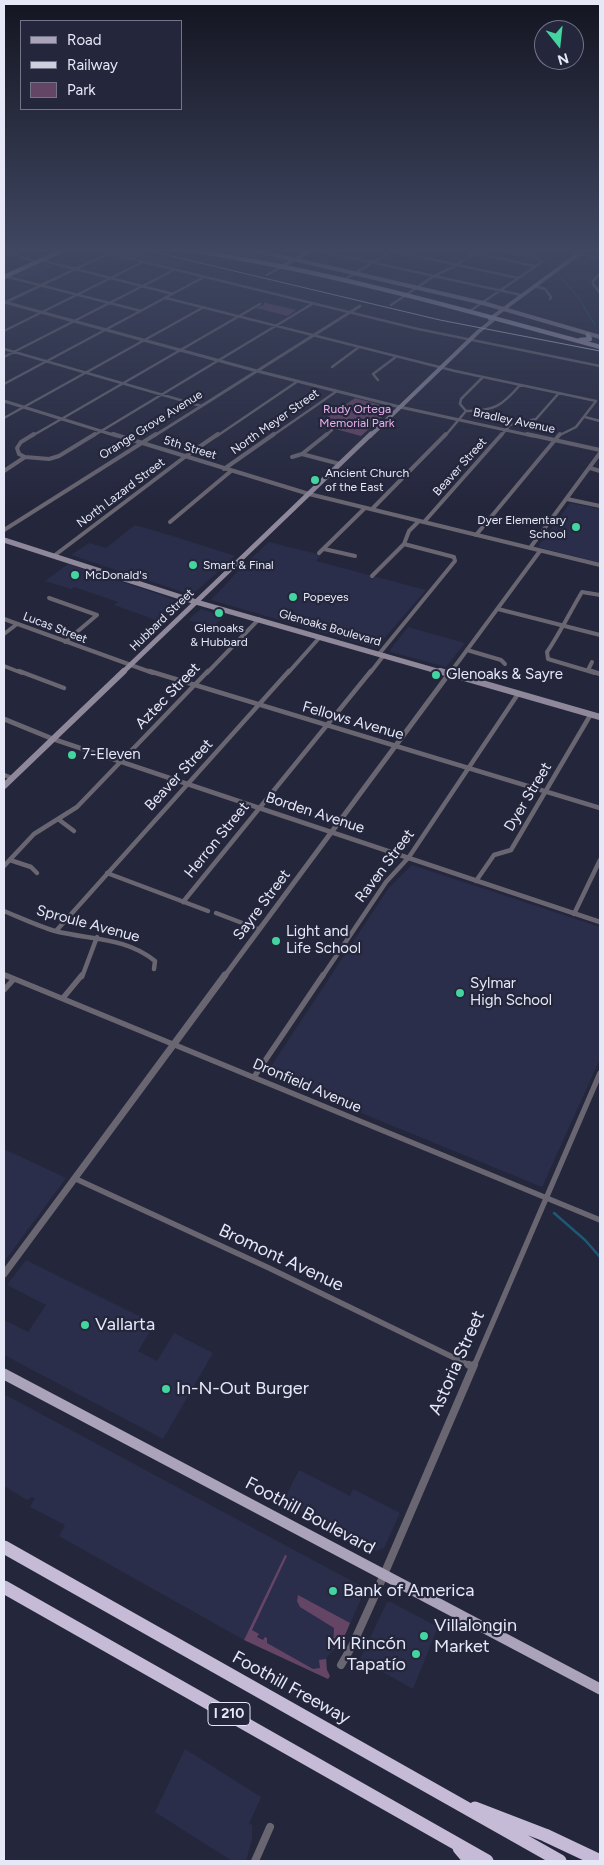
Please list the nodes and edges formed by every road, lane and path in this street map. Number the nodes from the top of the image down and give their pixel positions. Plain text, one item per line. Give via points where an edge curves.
1 (41, 337) edge
2 (92, 337) edge
3 (133, 337) edge
4 (149, 337) edge
5 (202, 337) edge
6 (255, 337) edge
7 (311, 337) edge
8 (322, 337) edge
9 (458, 337) edge
10 (474, 337) edge
11 (564, 337) edge
12 (589, 337) edge
13 (567, 338) junction
14 (144, 340) junction
15 (471, 340) junction
16 (578, 340) junction
17 (600, 342) edge
18 (359, 347) junction
19 (4, 348) edge
20 (180, 350) junction
21 (14, 351) junction
22 (396, 356) junction
23 (4, 357) edge
24 (217, 360) junction
25 (46, 361) junction
26 (600, 366) edge
27 (332, 367) dead end
28 (441, 367) junction
29 (257, 371) junction
30 (85, 372) junction
31 (483, 377) junction
32 (378, 380) dead end
33 (298, 381) junction
34 (122, 383) junction
35 (4, 384) edge
36 (520, 385) junction
37 (337, 391) junction
38 (559, 393) junction
39 (161, 394) junction
40 (4, 401) edge
41 (201, 406) junction
42 (23, 407) junction
43 (400, 407) junction
44 (466, 411) junction
45 (585, 417) junction
46 (4, 418) edge
47 (62, 419) junction
48 (460, 420) junction
49 (600, 421) edge
50 (332, 430) dead end
51 (506, 430) junction
52 (102, 431) junction
53 (554, 440) junction
54 (141, 444) junction
55 (600, 452) edge
56 (302, 454) junction
57 (185, 457) junction
58 (25, 458) junction
59 (292, 458) dead end
60 (340, 464) junction
61 (590, 468) junction
62 (224, 469) junction
63 (4, 471) edge
64 (231, 471) junction
65 (600, 471) edge
66 (309, 494) junction
67 (567, 499) junction
68 (600, 506) edge
69 (364, 508) junction
70 (372, 509) junction
71 (170, 522) dead end
72 (421, 522) junction
73 (4, 530) edge
74 (476, 535) junction
75 (4, 536) edge
76 (4, 540) edge
77 (404, 544) junction
78 (530, 548) junction
79 (324, 549) junction
80 (540, 551) junction
81 (319, 553) dead end
82 (55, 555) junction
83 (355, 556) dead end
84 (600, 565) edge
85 (372, 576) dead end
86 (600, 595) edge
87 (50, 598) dead end
88 (196, 602) junction
89 (498, 609) junction
90 (4, 619) edge
91 (259, 619) junction
92 (17, 624) junction
93 (562, 625) junction
94 (4, 634) edge
95 (600, 636) edge
96 (320, 637) junction
97 (65, 642) junction
98 (467, 650) junction
99 (381, 654) junction
100 (99, 655) joint
101 (592, 662) dead end
102 (505, 664) dead end
103 (4, 666) edge
104 (130, 666) junction
105 (588, 670) junction
106 (448, 674) junction
107 (600, 674) edge
108 (195, 686) junction
109 (64, 688) dead end
110 (518, 694) junction
111 (260, 706) junction
112 (591, 714) junction
113 (600, 717) edge
114 (4, 718) edge
115 (326, 726) junction
116 (53, 739) junction
117 (395, 746) junction
118 (123, 761) junction
119 (468, 769) junction
120 (4, 775) edge
121 (12, 778) junction
122 (188, 784) junction
123 (4, 786) edge
124 (545, 791) junction
125 (260, 808) junction
126 (600, 808) edge
127 (58, 819) junction
128 (74, 831) dead end
129 (332, 832) junction
130 (409, 857) junction
131 (10, 860) junction
132 (600, 860) edge
133 (4, 866) edge
134 (37, 872) dead end
135 (107, 873) junction
136 (476, 881) junction
137 (183, 902) junction
138 (4, 911) edge
139 (208, 911) dead end
140 (216, 913) dead end
141 (574, 914) junction
142 (600, 922) edge
143 (258, 929) junction
144 (56, 931) junction
145 (97, 937) junction
146 (154, 969) dead end
147 (4, 975) edge
148 (14, 979) junction
149 (4, 990) edge
150 (63, 998) junction
151 (172, 1044) junction
152 (600, 1073) edge
153 (254, 1077) junction
154 (76, 1179) junction
155 (548, 1199) junction
156 (600, 1220) edge
157 (4, 1274) edge
158 (473, 1367) junction
159 (4, 1374) edge
160 (4, 1547) edge
161 (384, 1576) junction
162 (4, 1587) edge
163 (341, 1665) dead end
164 (600, 1689) edge
165 (447, 1797) junction
166 (270, 1827) dead end
167 (454, 1842) junction
168 (255, 1861) edge
169 (470, 1861) edge
170 (486, 1861) edge
171 (560, 1861) edge
172 (600, 1861) edge

1 - 21 street
2 - 25 street
3 - 14 street, Bradley Avenue
4 - 14 street
5 - 20 street
6 - 24 street
7 - 29 street, Orange Grove Avenue
8 - 18 street
9 - 15 street
10 - 15 main road, Hubbard Street
11 - 13 main road
12 - 16 main road
13 - 16 main road
13 - 17 main road
14 - 20 street, Bradley Avenue
14 - 30 street
15 - 26 street
15 - 28 main road, Hubbard Street
16 - 17 main road
18 - 22 street
18 - 27 street
19 - 21 street
20 - 24 street, Bradley Avenue
20 - 34 street
21 - 23 street
21 - 25 street
22 - 28 street
22 - 32 street via 373,374
24 - 29 street, Bradley Avenue
24 - 39 street
25 - 30 street
25 - 35 street
28 - 31 street
28 - 43 main road, Hubbard Street
29 - 33 street, Bradley Avenue
29 - 41 street, Orange Grove Avenue
30 - 34 street
30 - 42 street
31 - 36 street
31 - 44 street via 461,399 460,404
33 - 37 street, Bradley Avenue
33 - 57 street, North Lazard Street
34 - 39 street
34 - 47 street
36 - 38 street
36 - 44 street via 503,405 482,411
37 - 43 street, Bradley Avenue
37 - 62 street, North Meyer Street
38 - 45 street via 596,402
38 - 51 street, Beaver Street via 536,419
39 - 41 street
39 - 52 street
40 - 42 street, 5th Street
41 - 54 street, Orange Grove Avenue
42 - 46 street
42 - 47 street, 5th Street
43 - 48 street, Bradley Avenue
43 - 60 main road, Hubbard Street
44 - 48 street
45 - 49 street
45 - 53 street via 576,427
47 - 52 street, 5th Street
47 - 58 street via 21,442 17,448
48 - 51 street, Bradley Avenue
48 - 70 street
50 - 56 street
51 - 53 street, Bradley Avenue
51 - 72 street, Beaver Street
52 - 54 street, 5th Street
52 - 58 street via 59,456
53 - 55 street, Bradley Avenue
53 - 74 street
54 - 57 street, 5th Street
54 - 73 street, Orange Grove Avenue
55 - 61 street
56 - 59 street
56 - 60 street
57 - 62 street, 5th Street
57 - 82 street, North Lazard Street
58 - 63 street
60 - 66 main road, Hubbard Street
61 - 65 street
61 - 67 street
62 - 64 street, 5th Street
64 - 66 street, 5th Street
64 - 71 street, North Meyer Street
66 - 69 street, 5th Street
66 - 88 main road, Hubbard Street
67 - 68 street
67 - 78 street
69 - 70 street, 5th Street
69 - 79 street
70 - 72 street, 5th Street
72 - 74 street, 5th Street
72 - 77 street, Beaver Street via 409,531
74 - 78 street, 5th Street
75 - 82 main road, Glenoaks Boulevard
76 - 82 main road, Glenoaks Boulevard
77 - 85 street, Beaver Street
77 - 99 street, Herron Street via 454,557 455,561
78 - 80 street, 5th Street
79 - 81 street
79 - 83 street
80 - 84 street, 5th Street
80 - 89 street, Sayre Street
82 - 88 main road, Glenoaks Boulevard
86 - 93 street via 582,592
87 - 97 street via 97,615
88 - 91 main road, Glenoaks Boulevard
88 - 104 main road, Hubbard Street
89 - 93 street
89 - 98 street, Sayre Street
90 - 92 street, Lucas Street
91 - 96 main road, Glenoaks Boulevard
91 - 108 street, Aztec Street
92 - 94 street
92 - 97 street, Lucas Street
93 - 95 street
93 - 105 street via 560,635 547,652 548,659
96 - 99 main road, Glenoaks Boulevard
96 - 111 street, Beaver Street
97 - 100 street, Lucas Street
98 - 102 street
98 - 106 street, Sayre Street
99 - 106 main road, Glenoaks Boulevard
99 - 115 street, Herron Street
100 - 104 street, Fellows Avenue
101 - 105 street
103 - 109 street
104 - 108 street, Fellows Avenue
104 - 116 main road, Hubbard Street
105 - 107 street
106 - 110 main road, Glenoaks Boulevard
106 - 117 street, Sayre Street
108 - 111 street, Fellows Avenue
108 - 118 street, Aztec Street
110 - 112 main road, Glenoaks Boulevard
110 - 119 street, Raven Street
111 - 115 street, Fellows Avenue
111 - 122 street, Beaver Street
112 - 113 main road, Glenoaks Boulevard
112 - 124 street, Dyer Street
114 - 116 street, Borden Avenue
115 - 117 street, Fellows Avenue
115 - 125 street, Herron Street
116 - 118 street, Borden Avenue
116 - 121 main road, Hubbard Street
117 - 119 street, Fellows Avenue
117 - 129 street, Sayre Street
118 - 122 street, Borden Avenue
118 - 127 street, Aztec Street via 78,807
119 - 124 street, Fellows Avenue
119 - 130 street, Raven Street
120 - 121 street
121 - 123 main road, Hubbard Street
122 - 125 street, Borden Avenue
122 - 135 street, Beaver Street
124 - 126 street, Fellows Avenue
124 - 136 street, Dyer Street via 511,850 494,855
125 - 129 street, Borden Avenue
125 - 137 street, Herron Street
127 - 128 street
127 - 131 street, Aztec Street via 34,834
129 - 130 street, Borden Avenue
129 - 143 street, Sayre Street
130 - 136 street, Borden Avenue
130 - 153 street, Raven Street via 386,882
131 - 133 street, Aztec Street
131 - 134 street
132 - 141 street
135 - 137 street
135 - 144 street, Beaver Street
136 - 141 street, Borden Avenue
137 - 139 street
138 - 144 street, Sproule Avenue
140 - 143 street
141 - 142 street, Borden Avenue
143 - 151 street, Sayre Street
144 - 145 street, Sproule Avenue
145 - 146 street, Sproule Avenue via 148,954 155,961
145 - 150 street via 81,979
147 - 148 street, Dronfield Avenue
148 - 149 street
148 - 150 street, Dronfield Avenue
150 - 151 street, Dronfield Avenue
151 - 153 street, Dronfield Avenue
151 - 154 street, Sayre Street
152 - 155 street, Astoria Street
153 - 155 street, Dronfield Avenue
154 - 157 street, Sayre Street
154 - 158 street, Bromont Avenue
155 - 156 street, Dronfield Avenue
155 - 158 street, Astoria Street
158 - 161 street, Astoria Street
159 - 161 main road, Foothill Boulevard
160 - 165 highway, Foothill Freeway / I 210
161 - 163 street, Astoria Street
161 - 164 main road, Foothill Boulevard
162 - 167 highway, I 210
165 - 171 highway, Foothill Freeway / I 210
165 - 172 highway via 545,1835
166 - 168 street
167 - 169 highway
167 - 170 highway, I 210

